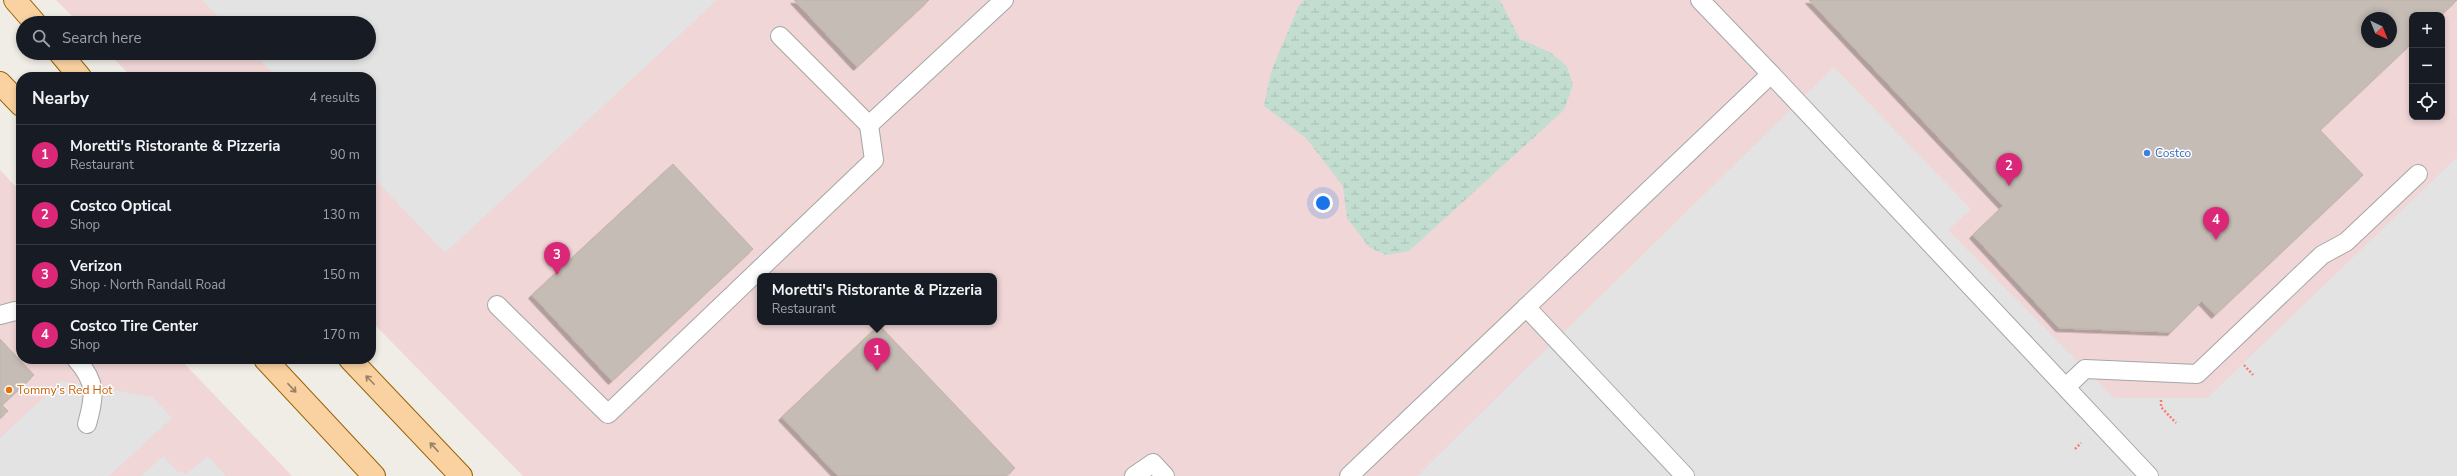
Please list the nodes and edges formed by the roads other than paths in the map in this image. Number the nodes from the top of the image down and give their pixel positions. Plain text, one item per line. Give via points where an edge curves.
1 (15, 0) edge
2 (1004, 0) edge
3 (1700, 0) edge
4 (29, 16) edge
5 (780, 36) dead end
6 (66, 60) edge
7 (76, 72) edge
8 (1771, 74) junction
9 (0, 84) edge
10 (16, 100) edge
11 (869, 125) junction
12 (2418, 174) dead end
13 (497, 306) dead end
14 (1526, 307) junction
15 (16, 311) edge
16 (0, 315) edge
17 (80, 364) edge
18 (270, 364) edge
19 (355, 364) edge
20 (2066, 387) junction
21 (87, 424) dead end
22 (374, 476) edge
23 (461, 476) edge
24 (1134, 476) edge
25 (1166, 476) edge
26 (1349, 476) edge
27 (1685, 476) edge
28 (2149, 476) edge

1 - 4 main road
2 - 11 lane
3 - 8 lane
5 - 11 lane
6 - 7 main road
8 - 14 lane
8 - 20 lane
9 - 10 main road
11 - 13 lane via 874,160 608,414
12 - 20 lane via 2346,242 2322,255 2197,374 2085,368
14 - 26 lane
14 - 27 lane
15 - 16 lane
17 - 21 lane via 88,373 94,397
18 -> 22 main road
23 -> 19 main road
20 - 28 lane
24 - 25 lane via 1153,462

